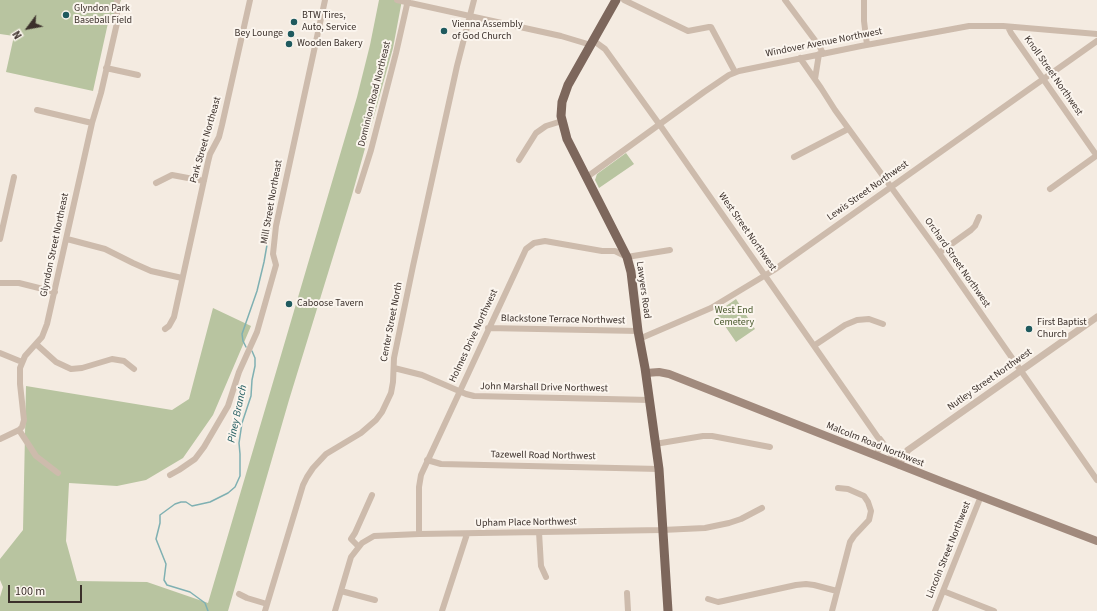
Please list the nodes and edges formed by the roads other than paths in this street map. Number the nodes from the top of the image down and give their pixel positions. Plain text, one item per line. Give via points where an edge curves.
1 (117, 0) edge
2 (250, 0) edge
3 (325, 0) edge
4 (398, 0) edge
5 (474, 0) edge
6 (616, 0) edge
7 (624, 0) edge
8 (786, 0) edge
9 (864, 0) edge
10 (407, 1) edge
11 (470, 16) junction
12 (1008, 26) junction
13 (1097, 34) edge
14 (1097, 41) edge
15 (592, 43) junction
16 (867, 45) junction
17 (821, 54) junction
18 (800, 58) junction
19 (106, 68) junction
20 (735, 72) junction
21 (138, 76) dead end
22 (814, 79) junction
23 (1044, 79) junction
24 (37, 110) dead end
25 (562, 121) junction
26 (92, 123) junction
27 (660, 125) junction
28 (848, 129) junction
29 (1097, 156) edge
30 (794, 157) dead end
31 (519, 160) dead end
32 (14, 177) dead end
33 (587, 177) junction
34 (204, 181) junction
35 (156, 183) dead end
36 (890, 187) junction
37 (1050, 189) dead end
38 (358, 191) dead end
39 (979, 217) dead end
40 (67, 238) junction
41 (0, 239) edge
42 (670, 250) dead end
43 (938, 253) junction
44 (627, 257) junction
45 (766, 275) junction
46 (182, 278) junction
47 (0, 282) edge
48 (55, 292) junction
49 (1097, 317) edge
50 (883, 324) dead end
51 (488, 328) junction
52 (165, 329) dead end
53 (638, 335) junction
54 (36, 344) junction
55 (815, 345) junction
56 (0, 353) edge
57 (22, 362) junction
58 (394, 368) junction
59 (134, 369) dead end
60 (1020, 371) junction
61 (646, 373) junction
62 (459, 391) junction
63 (650, 400) junction
64 (19, 430) junction
65 (0, 439) edge
66 (879, 439) junction
67 (655, 444) junction
68 (770, 447) dead end
69 (876, 456) junction
70 (427, 460) junction
71 (899, 465) junction
72 (659, 469) junction
73 (58, 473) dead end
74 (170, 475) dead end
75 (1097, 480) edge
76 (838, 488) dead end
77 (372, 495) dead end
78 (981, 496) junction
79 (762, 508) dead end
80 (662, 530) junction
81 (539, 532) junction
82 (419, 534) junction
83 (467, 534) junction
84 (1097, 541) edge
85 (358, 546) junction
86 (546, 577) dead end
87 (341, 591) junction
88 (837, 591) junction
89 (943, 591) junction
90 (627, 592) dead end
91 (239, 594) dead end
92 (708, 599) dead end
93 (375, 600) dead end
94 (267, 604) junction
95 (265, 611) edge
96 (335, 611) edge
97 (442, 611) edge
98 (628, 611) edge
99 (668, 611) edge
100 (832, 611) edge
101 (935, 611) edge
102 (994, 611) edge

1 - 19 street, Glyndon Street Northeast via 117,22
2 - 34 street, Park Street Northeast via 222,126 210,154
3 - 74 street, Mill Street Northeast via 276,226 273,254 276,265 257,332 238,372 228,406 204,447 195,459
4 - 10 street
5 - 11 street, Center Street North
6 - 15 main road, Lawyers Road
7 - 20 street via 688,31 711,27
8 - 17 street via 820,48
9 - 16 street
10 - 11 street
10 - 38 street, Dominion Road Northeast via 371,150
11 - 15 street
11 - 58 street, Center Street North via 413,266
12 - 13 street, Windover Avenue Northwest
12 - 16 street, Windover Avenue Northwest via 969,26
12 - 23 street, Knoll Street Northwest
14 - 23 street, Lewis Street Northwest
15 - 25 main road, Lawyers Road via 564,95
15 - 27 street, West Street Northwest via 605,49
16 - 17 street, Windover Avenue Northwest
17 - 18 street, Windover Avenue Northwest
17 - 22 street
18 - 20 street, Windover Avenue Northwest
18 - 22 street, Orchard Street Northwest
19 - 21 street
19 - 26 street, Glyndon Street Northeast
20 - 27 street, Windover Avenue Northwest
22 - 28 street, Orchard Street Northwest
23 - 29 street, Knoll Street Northwest
23 - 36 street, Lewis Street Northwest
24 - 26 street
25 - 31 street via 546,126 536,133
25 - 33 main road, Lawyers Road
26 - 40 street, Glyndon Street Northeast
27 - 33 street, Windover Avenue Northwest
27 - 45 street, West Street Northwest
28 - 30 street
28 - 36 street, Orchard Street Northwest
29 - 37 street
32 - 41 street
33 - 44 main road, Lawyers Road
34 - 35 street via 172,175
34 - 46 street, Park Street Northeast
36 - 43 street, Orchard Street Northwest
36 - 45 street, Lewis Street Northwest
39 - 43 street via 971,230
40 - 46 street via 105,249 151,271
40 - 48 street, Glyndon Street Northeast
42 - 44 street
43 - 60 street, Orchard Street Northwest
44 - 51 street, Holmes Drive Northwest via 615,251 545,241 534,242 521,257
44 - 53 main road, Lawyers Road
45 - 53 street, Lewis Street Northwest via 710,308
45 - 55 street, West Street Northwest
46 - 52 street, Park Street Northeast via 174,317
47 - 48 street via 18,283
48 - 54 street, Glyndon Street Northeast via 46,329
49 - 60 street, Nutley Street Northwest
50 - 55 street via 869,319 857,320
51 - 53 street, Blackstone Terrace Northwest
51 - 62 street, Holmes Drive Northwest
53 - 61 main road, Lawyers Road
54 - 57 street, Glyndon Street Northeast
54 - 59 street via 56,362 71,369 112,359 124,361
55 - 66 street, West Street Northwest
56 - 57 street
57 - 64 street via 20,384 24,420
58 - 62 street, John Marshall Drive Northwest via 422,375
58 - 94 street, Center Street North via 391,392 376,420 361,433 326,454 307,477
60 - 71 street, Nutley Street Northwest via 908,450
60 - 75 street, Orchard Street Northwest
61 - 63 main road, Lawyers Road
61 - 69 main road, Malcolm Road Northwest via 669,374
62 - 63 street, John Marshall Drive Northwest via 478,396
62 - 70 street, Holmes Drive Northwest
63 - 67 main road, Lawyers Road
64 - 65 street
64 - 73 street via 36,456
66 - 69 street via 881,444
66 - 71 street, West Street Northwest
67 - 68 street via 712,436
67 - 72 main road, Lawyers Road
69 - 71 main road, Malcolm Road Northwest
70 - 72 street, Tazewell Road Northwest via 441,464
70 - 82 street, Holmes Drive Northwest via 419,483
71 - 78 main road, Malcolm Road Northwest
72 - 80 main road, Lawyers Road
76 - 88 street via 864,496 871,511 869,520 850,542
77 - 85 street via 351,539
78 - 84 main road, Malcolm Road Northwest
78 - 89 street, Lincoln Street Northwest
79 - 80 street, Upham Place Northwest via 741,519 718,526
80 - 81 street, Upham Place Northwest
80 - 99 main road, Lawyers Road
81 - 83 street, Upham Place Northwest
81 - 86 street via 541,566
82 - 83 street, Upham Place Northwest
82 - 85 street, Upham Place Northwest via 380,535
83 - 97 street
85 - 87 street via 351,556
87 - 93 street
87 - 96 street
88 - 92 street via 806,584 718,602
88 - 100 street
89 - 101 street, Lincoln Street Northwest
89 - 102 street
90 - 98 street
91 - 94 street
94 - 95 street, Center Street North

